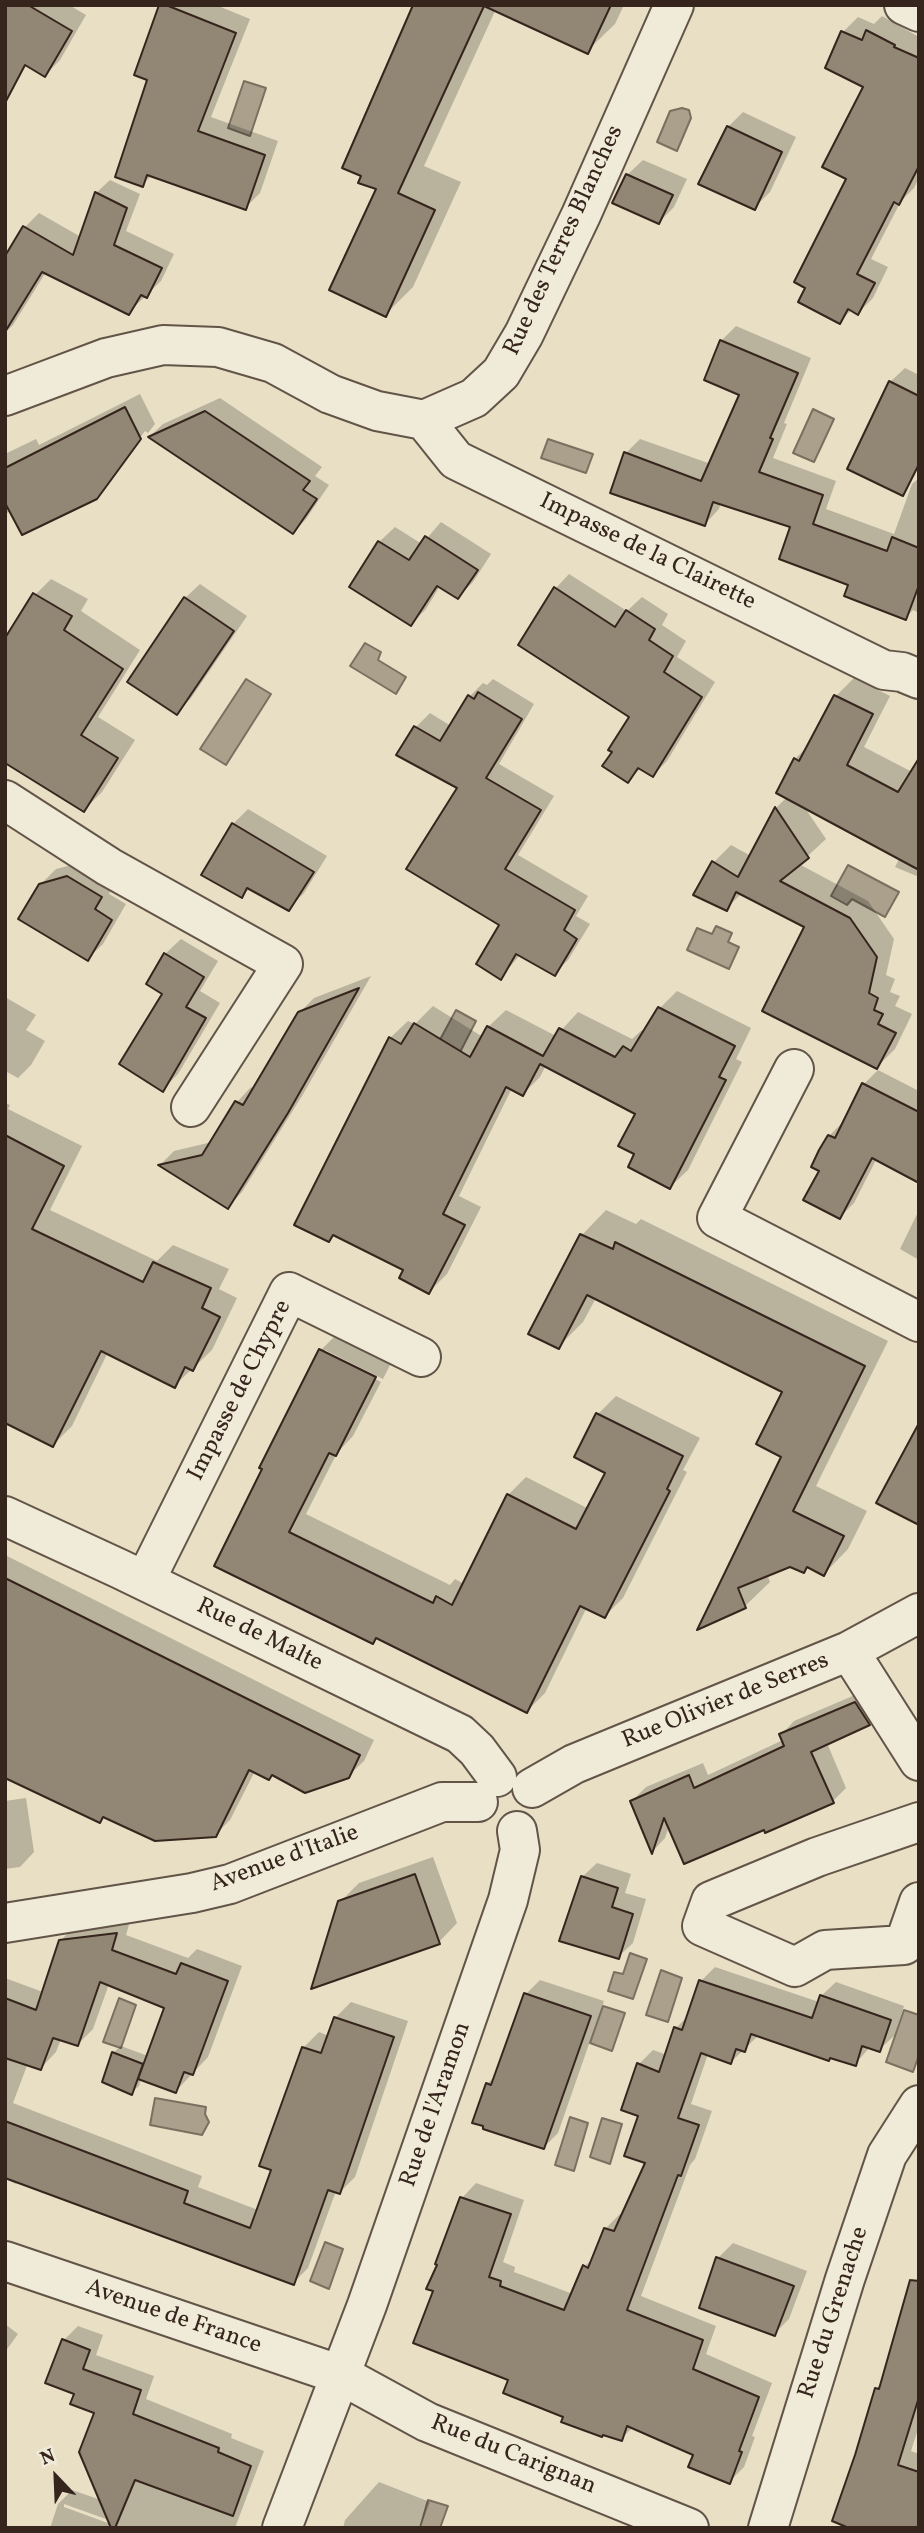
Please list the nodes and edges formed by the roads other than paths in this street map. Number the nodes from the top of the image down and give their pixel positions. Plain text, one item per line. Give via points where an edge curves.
1 (674, 5) edge
2 (904, 5) edge
3 (919, 12) edge
4 (5, 396) edge
5 (424, 420) junction
6 (902, 675) edge
7 (5, 800) edge
8 (794, 1069) dead end
9 (191, 1107) dead end
10 (919, 1322) edge
11 (412, 1353) dead end
12 (5, 1516) edge
13 (145, 1581) junction
14 (919, 1613) edge
15 (849, 1651) junction
16 (919, 1761) edge
17 (502, 1789) junction
18 (919, 1822) edge
19 (517, 1831) joint
20 (919, 1902) edge
21 (5, 1923) edge
22 (911, 1957) edge
23 (919, 2105) edge
24 (5, 2261) edge
25 (341, 2375) junction
26 (282, 2528) edge
27 (689, 2528) edge
28 (768, 2528) edge

1 - 5 street, Rue des Terres Blanches via 580,215 501,373 474,398
2 - 3 street
4 - 5 street via 106,358 163,345 218,347 273,363 330,394 376,411
5 - 6 street, Impasse de la Clairette via 456,460
7 - 9 street via 109,867 283,964
8 - 10 street via 717,1219
11 - 13 street, Impasse de Chypre via 289,1292
12 - 13 street, Rue de Malte
13 - 17 street, Rue de Malte via 460,1734 477,1750
14 - 15 street, Rue Olivier de Serres
15 - 16 street
15 - 17 street, Rue Olivier de Serres
17 - 19 street, Rue de Malte via 480,1814 495,1830
17 - 21 street, Avenue d'Italie via 442,1802 230,1884
18 - 22 street via 711,1901 702,1926 796,1967 825,1950
19 - 25 street, Rue de l'Aramon via 520,1850 508,1900
20 - 22 street
23 - 28 street, Rue du Grenache via 887,2155
24 - 25 street, Avenue de France
25 - 26 street, Rue de l'Aramon
25 - 27 street, Rue du Carignan via 428,2421

